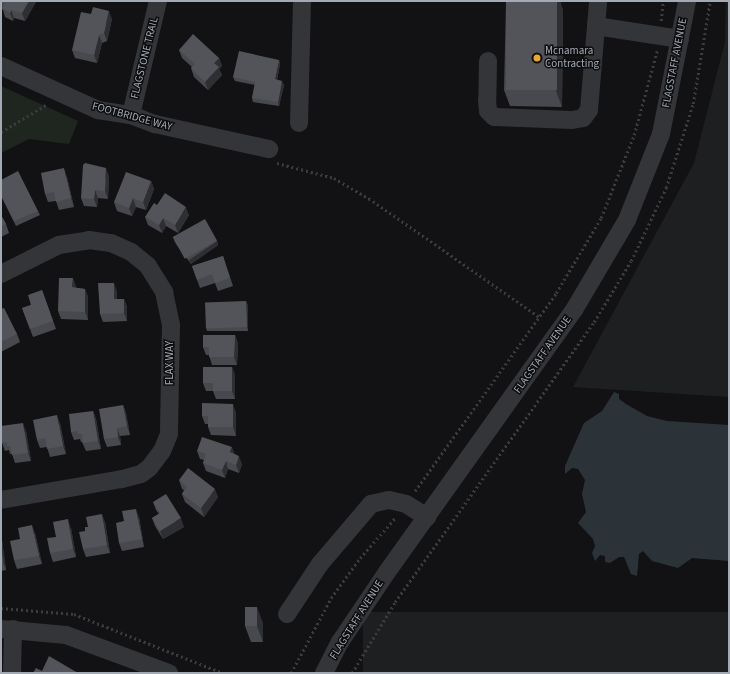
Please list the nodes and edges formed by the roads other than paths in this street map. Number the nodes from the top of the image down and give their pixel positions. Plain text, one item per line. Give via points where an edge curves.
1 (158, 1) edge
2 (302, 1) edge
3 (598, 1) edge
4 (686, 1) edge
5 (596, 26) junction
6 (680, 39) junction
7 (488, 61) dead end
8 (1, 66) edge
9 (131, 115) junction
10 (298, 123) dead end
11 (271, 155) road end
12 (1, 274) edge
13 (1, 500) edge
14 (427, 517) junction
15 (287, 614) dead end
16 (7, 629) edge
17 (12, 673) edge
18 (168, 673) edge
19 (324, 673) edge

1 - 9 street, FLAGSTONE TRAIL
2 - 10 street
3 - 5 street
4 - 6 street, FLAGSTAFF AVENUE
5 - 6 street
5 - 7 street via 589,110 583,118 572,120 494,117 488,111
6 - 14 street, FLAGSTAFF AVENUE via 661,134 627,220 574,310
8 - 9 street, FOOTBRIDGE WAY via 98,110
9 - 11 street, FOOTBRIDGE WAY via 155,124
12 - 13 street, FLAX WAY via 59,245 89,240 111,243 139,258 156,278 168,303 171,325 169,434 162,451 148,468 141,474 122,479
14 - 15 street via 406,504 390,500 371,504 320,564
14 - 19 street, FLAGSTAFF AVENUE via 340,642
16 - 17 street
16 - 18 street via 66,635

